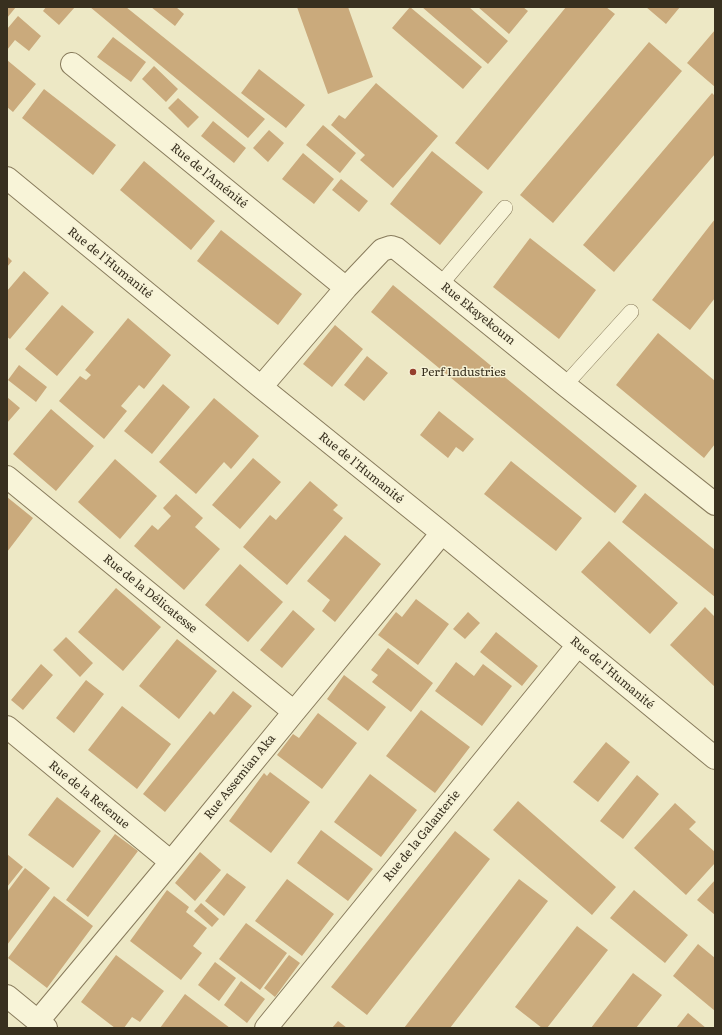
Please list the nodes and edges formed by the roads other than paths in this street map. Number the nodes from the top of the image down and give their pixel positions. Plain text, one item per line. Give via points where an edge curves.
1 (72, 64) dead end
2 (7, 178) edge
3 (505, 208) dead end
4 (441, 284) junction
5 (346, 288) junction
6 (631, 312) dead end
7 (565, 385) junction
8 (261, 387) junction
9 (7, 477) edge
10 (715, 503) edge
11 (442, 533) junction
12 (578, 645) junction
13 (294, 712) junction
14 (7, 727) edge
15 (715, 758) edge
16 (171, 862) junction
17 (7, 996) edge
18 (42, 1025) edge
19 (266, 1028) edge

1 - 5 street, Rue de l'Aménité
2 - 8 street, Rue de l'Humanité
3 - 4 lane
4 - 5 street, Rue Ekayekoum via 397,248 391,247 382,250
4 - 7 street, Rue Ekayekoum
5 - 8 street, Rue Ekayekoum
6 - 7 lane
7 - 10 street, Rue Ekayekoum
8 - 11 street, Rue de l'Humanité
9 - 13 street, Rue de la Délicatesse
11 - 12 street, Rue de l'Humanité
11 - 13 street, Rue Assemian Aka
12 - 15 street, Rue de l'Humanité
12 - 19 street, Rue de la Galanterie
13 - 16 street, Rue Assemian Aka
14 - 16 street, Rue de la Retenue
16 - 18 street, Rue Assemian Aka
17 - 18 street

